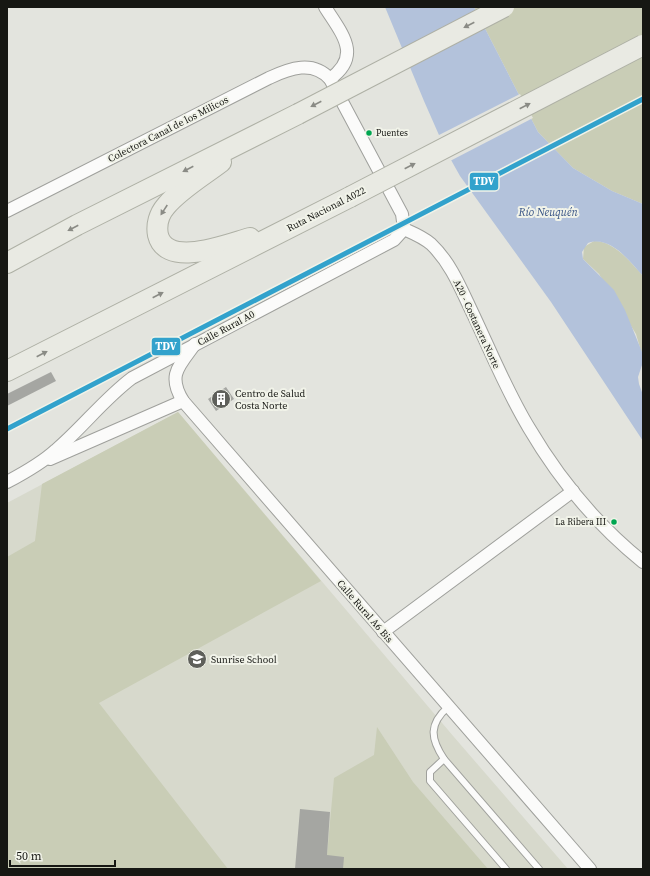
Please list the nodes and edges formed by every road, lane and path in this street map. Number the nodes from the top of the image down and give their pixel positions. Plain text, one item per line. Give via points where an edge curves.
1 (325, 7) edge
2 (504, 7) edge
3 (643, 45) edge
4 (330, 79) junction
5 (259, 133) junction
6 (7, 211) edge
7 (286, 229) junction
8 (404, 229) junction
9 (7, 263) edge
10 (195, 344) junction
11 (7, 371) edge
12 (183, 401) junction
13 (42, 461) junction
14 (7, 482) edge
15 (573, 491) junction
16 (643, 562) edge
17 (383, 632) junction
18 (448, 707) junction
19 (444, 759) junction
20 (506, 869) edge
21 (539, 869) edge
22 (590, 869) edge

1 - 4 street via 345,40 348,53 345,65
2 -> 5 highway, bridge
7 -> 3 highway, Ruta Nacional A022, bridge
4 - 6 street, Colectora Canal de los Milicos via 324,72 312,67 282,72
4 - 8 street via 402,214
5 -> 7 highway via 168,204 158,222 159,237 167,249 186,253
5 -> 9 highway
11 -> 7 highway, Ruta Nacional A022
8 - 10 street, Calle Rural A0 via 394,240
8 - 15 street, A20 - Costanera Norte via 430,242 448,264 528,427 557,472
10 - 12 street, Calle Rural A6 Bis via 181,364 174,380
10 - 13 street, Calle Rural A0 via 147,369 118,388 56,451
12 - 13 street, Calle Rural A0
12 - 17 street, Calle Rural A6 Bis
13 - 14 street, Calle Rural A0
15 - 16 street, A20 - Costanera Norte via 607,530
15 - 17 street
17 - 18 street, Calle Rural A6 Bis
18 - 19 lane via 435,722 434,729 437,748
18 - 22 street, Calle Rural A6 Bis
19 - 20 lane via 430,772 430,781
19 - 21 lane

